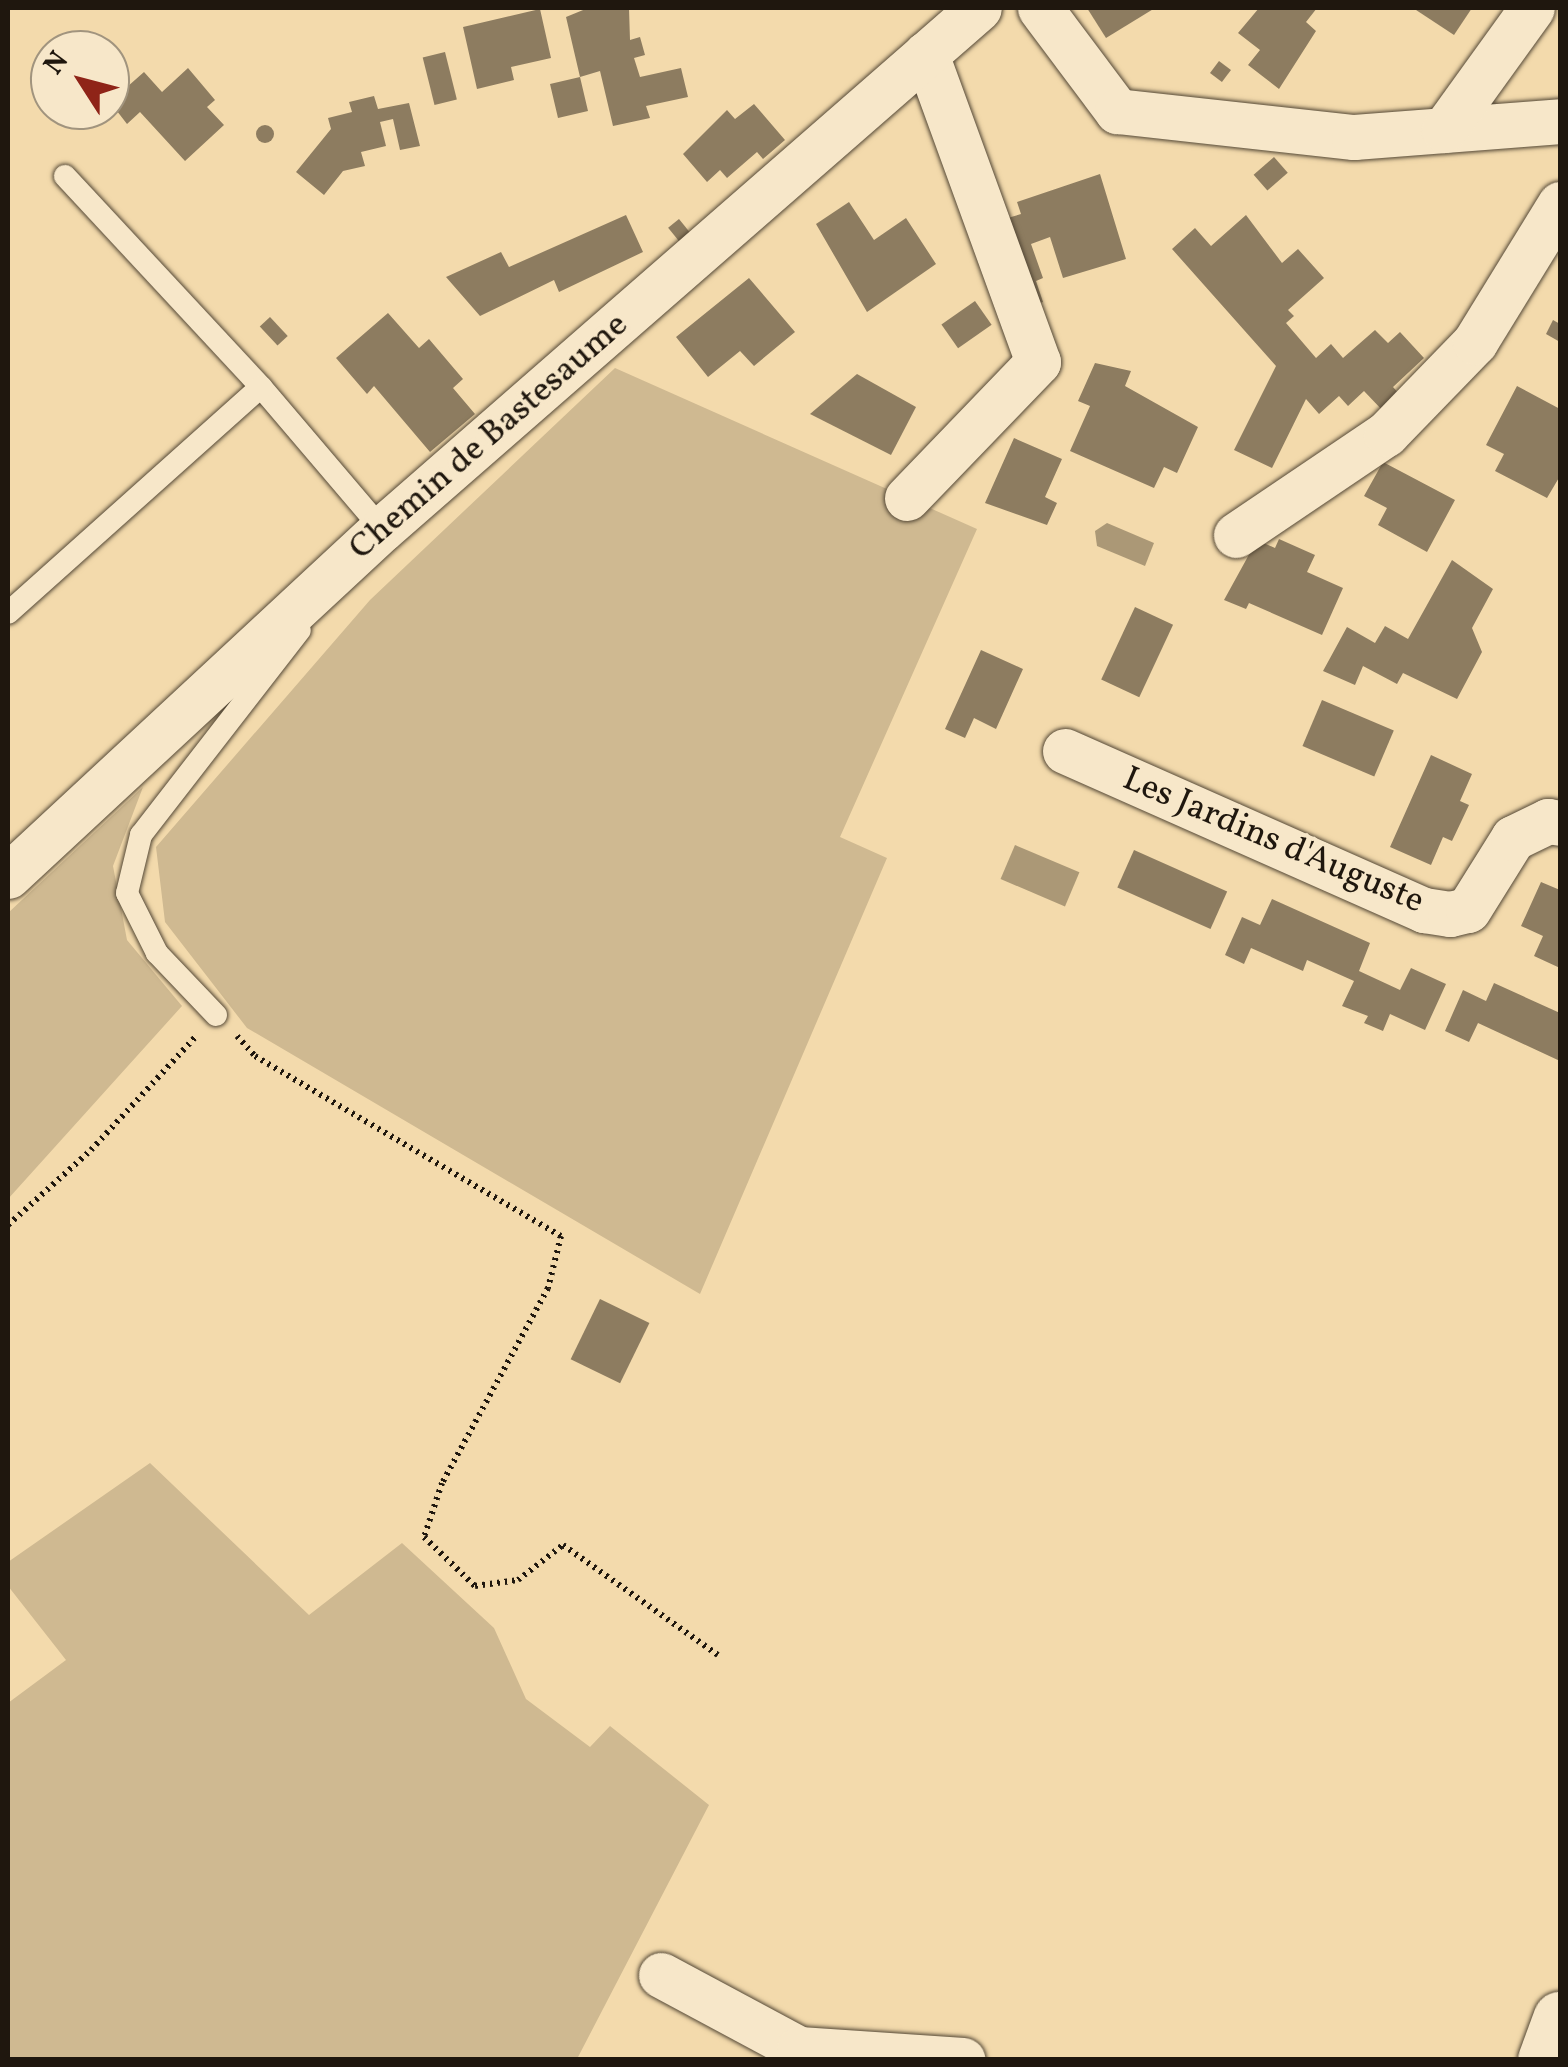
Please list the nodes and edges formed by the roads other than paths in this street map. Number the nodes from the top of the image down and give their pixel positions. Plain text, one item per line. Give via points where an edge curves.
1 (979, 8) edge
2 (1040, 8) edge
3 (1532, 8) edge
4 (926, 54) junction
5 (1560, 121) edge
6 (1444, 130) junction
7 (65, 176) dead end
8 (1560, 204) edge
9 (261, 387) junction
10 (906, 498) dead end
11 (1236, 535) dead end
12 (370, 540) junction
13 (8, 613) edge
14 (1065, 751) dead end
15 (1560, 824) edge
16 (8, 876) edge
17 (216, 1014) road end
18 (661, 1975) dead end
19 (1560, 2019) edge
20 (963, 2060) edge
21 (1545, 2060) edge

1 - 4 street, Chemin de Bastesaume
2 - 6 street via 1117,111 1354,137
3 - 6 street
4 - 10 street via 1038,362
4 - 12 street, Chemin de Bastesaume
5 - 6 street
7 - 9 lane
8 - 11 street via 1475,342 1386,434
9 - 12 lane
9 - 13 lane
12 - 16 street, Chemin de Bastesaume
12 - 17 lane via 141,835 128,893 158,953
14 - 15 street, Les Jardins d'Auguste via 1424,910 1450,914 1468,910 1513,838 1548,821
18 - 20 street via 798,2049
19 - 21 main road

